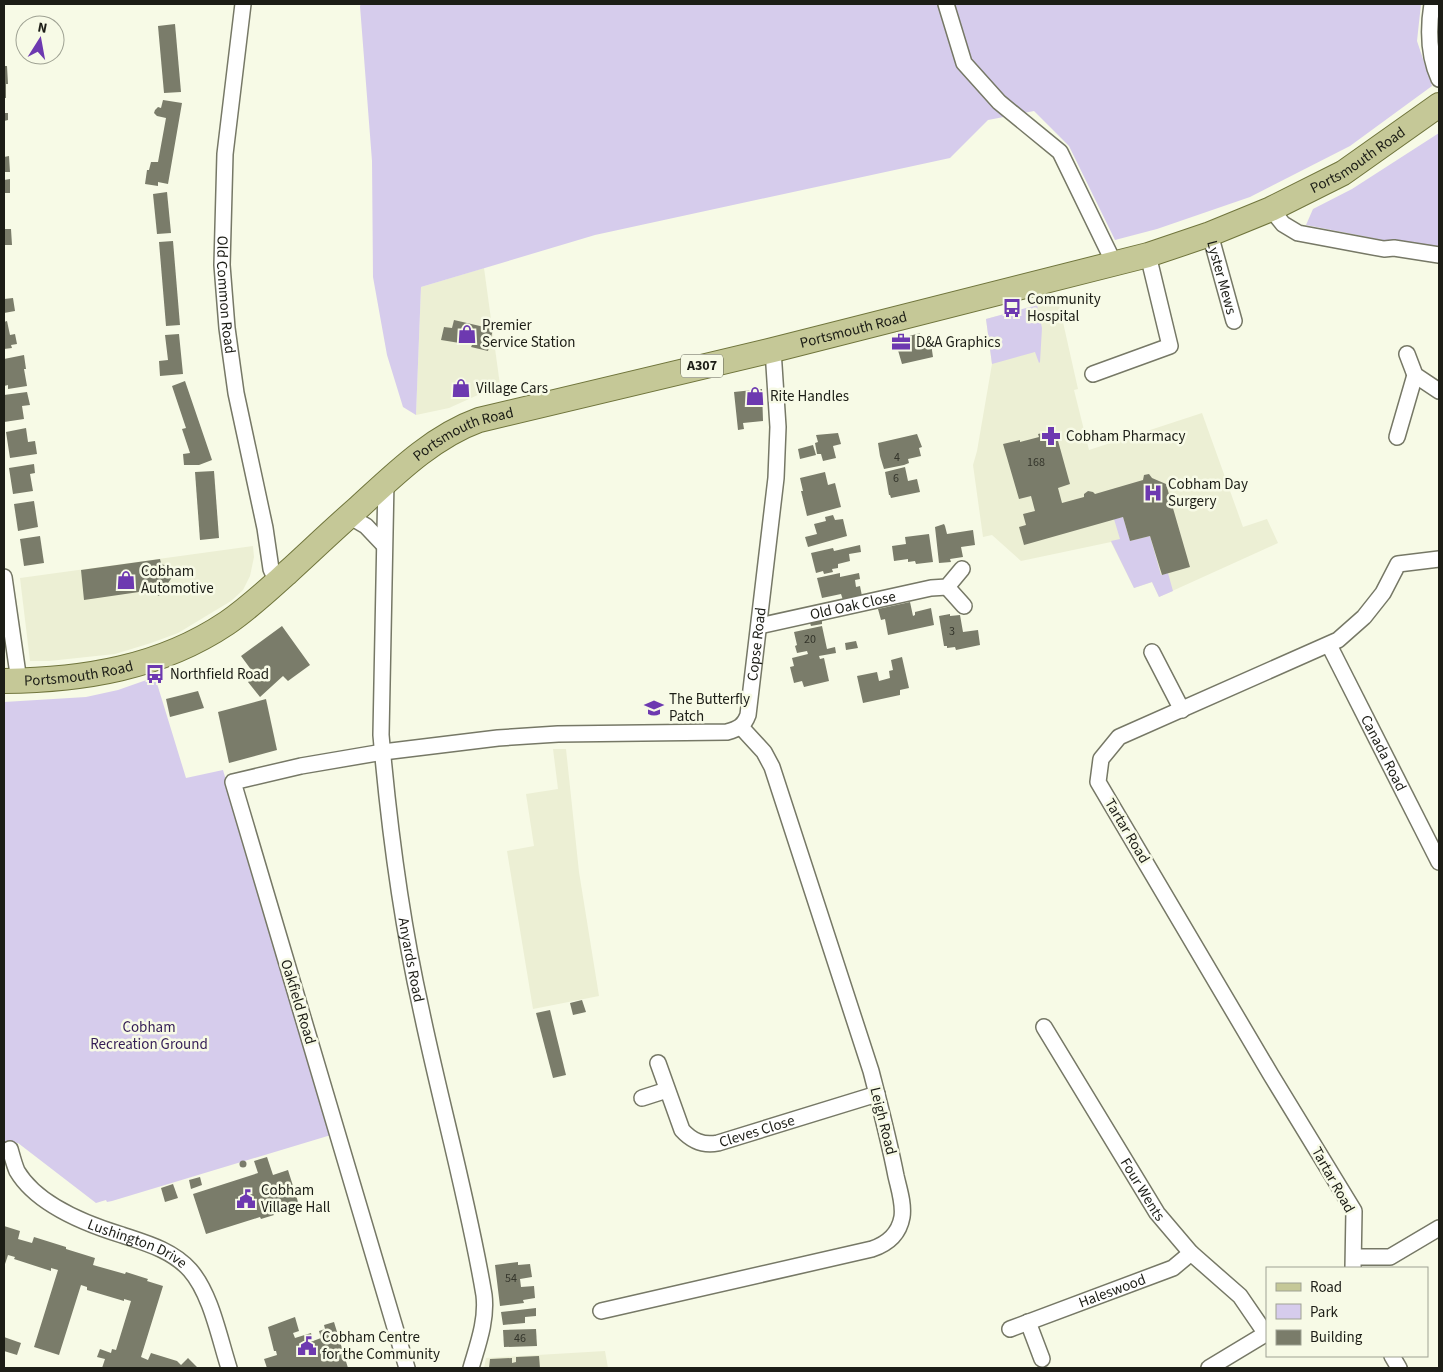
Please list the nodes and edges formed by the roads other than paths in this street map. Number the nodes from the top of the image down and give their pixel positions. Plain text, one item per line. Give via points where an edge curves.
1 (243, 4) edge
2 (946, 4) edge
3 (1432, 4) edge
4 (1439, 78) edge
5 (1439, 105) edge
6 (1270, 209) junction
7 (1210, 234) junction
8 (1148, 255) junction
9 (1439, 255) edge
10 (1115, 264) junction
11 (1234, 321) dead end
12 (774, 350) junction
13 (1408, 354) dead end
14 (1094, 374) dead end
15 (1416, 375) junction
16 (1439, 391) edge
17 (1397, 437) dead end
18 (386, 481) junction
19 (349, 516) junction
20 (384, 545) junction
21 (1439, 559) edge
22 (962, 570) dead end
23 (4, 577) edge
24 (277, 582) junction
25 (947, 587) junction
26 (964, 606) dead end
27 (759, 626) junction
28 (1329, 645) junction
29 (1152, 652) dead end
30 (11, 681) edge
31 (1182, 710) junction
32 (741, 727) junction
33 (383, 752) junction
34 (1439, 862) edge
35 (1044, 1027) dead end
36 (658, 1063) dead end
37 (667, 1090) junction
38 (877, 1094) junction
39 (642, 1098) dead end
40 (10, 1149) dead end
41 (10, 1172) edge
42 (1439, 1228) edge
43 (1191, 1253) junction
44 (1354, 1262) edge
45 (600, 1311) dead end
46 (1028, 1322) junction
47 (1010, 1329) dead end
48 (1266, 1333) edge
49 (1266, 1335) edge
50 (1393, 1357) edge
51 (1042, 1359) dead end
52 (229, 1368) edge
53 (407, 1368) edge
54 (470, 1368) edge
55 (1209, 1368) edge
56 (1399, 1368) edge

1 - 24 street, Old Common Road via 225,154 222,265 236,393 271,569
2 - 10 street via 964,63 1000,102 1060,152
3 - 4 street via 1430,45
5 - 6 main road, Portsmouth Road / A307 via 1343,173
6 - 7 main road, Portsmouth Road / A307
6 - 9 street via 1283,224 1298,233 1384,249
7 - 8 main road, Portsmouth Road / A307
7 - 11 street, Lyster Mews
8 - 10 main road, Portsmouth Road / A307
8 - 14 street via 1170,346
10 - 12 main road, Portsmouth Road / A307
12 - 18 main road, Portsmouth Road / A307 via 464,425
12 - 27 street, Copse Road via 778,427 776,478
13 - 15 street
15 - 16 street
15 - 17 street
18 - 19 main road, Portsmouth Road / A307
18 - 20 street, Anyards Road
19 - 20 street via 366,526
19 - 24 main road, Portsmouth Road / A307
20 - 33 street, Anyards Road
21 - 28 street, Tartar Road via 1398,564 1383,593 1364,617
22 - 25 street
23 - 30 street
24 - 30 main road, Portsmouth Road / A307 via 228,622 174,652 104,673
25 - 26 street
25 - 27 street, Old Oak Close
27 - 32 street, Copse Road via 748,715
28 - 31 street, Tartar Road
28 - 34 street, Canada Road
29 - 31 street
31 - 44 street, Tartar Road via 1119,736 1101,758 1098,782 1354,1211
32 - 33 street via 727,732 498,738
32 - 38 street, Leigh Road via 772,766
33 - 53 street, Oakfield Road via 233,782
33 - 54 street, Anyards Road via 398,881 418,998 464,1192 484,1295 484,1323
35 - 43 street, Four Wents via 1157,1213
36 - 37 street, Cleves Close
37 - 38 street, Cleves Close via 682,1130 694,1141 710,1144
37 - 39 street
38 - 45 street, Leigh Road via 902,1210 900,1225 886,1243 872,1249
40 - 41 street, Lushington Drive
41 - 52 street, Lushington Drive via 65,1212 167,1252 189,1269 204,1292
42 - 44 street via 1390,1257
43 - 46 street, Haleswood via 1173,1268
43 - 48 street, Four Wents via 1240,1296
46 - 47 street, Haleswood
46 - 51 street
49 - 55 street
50 - 56 street

